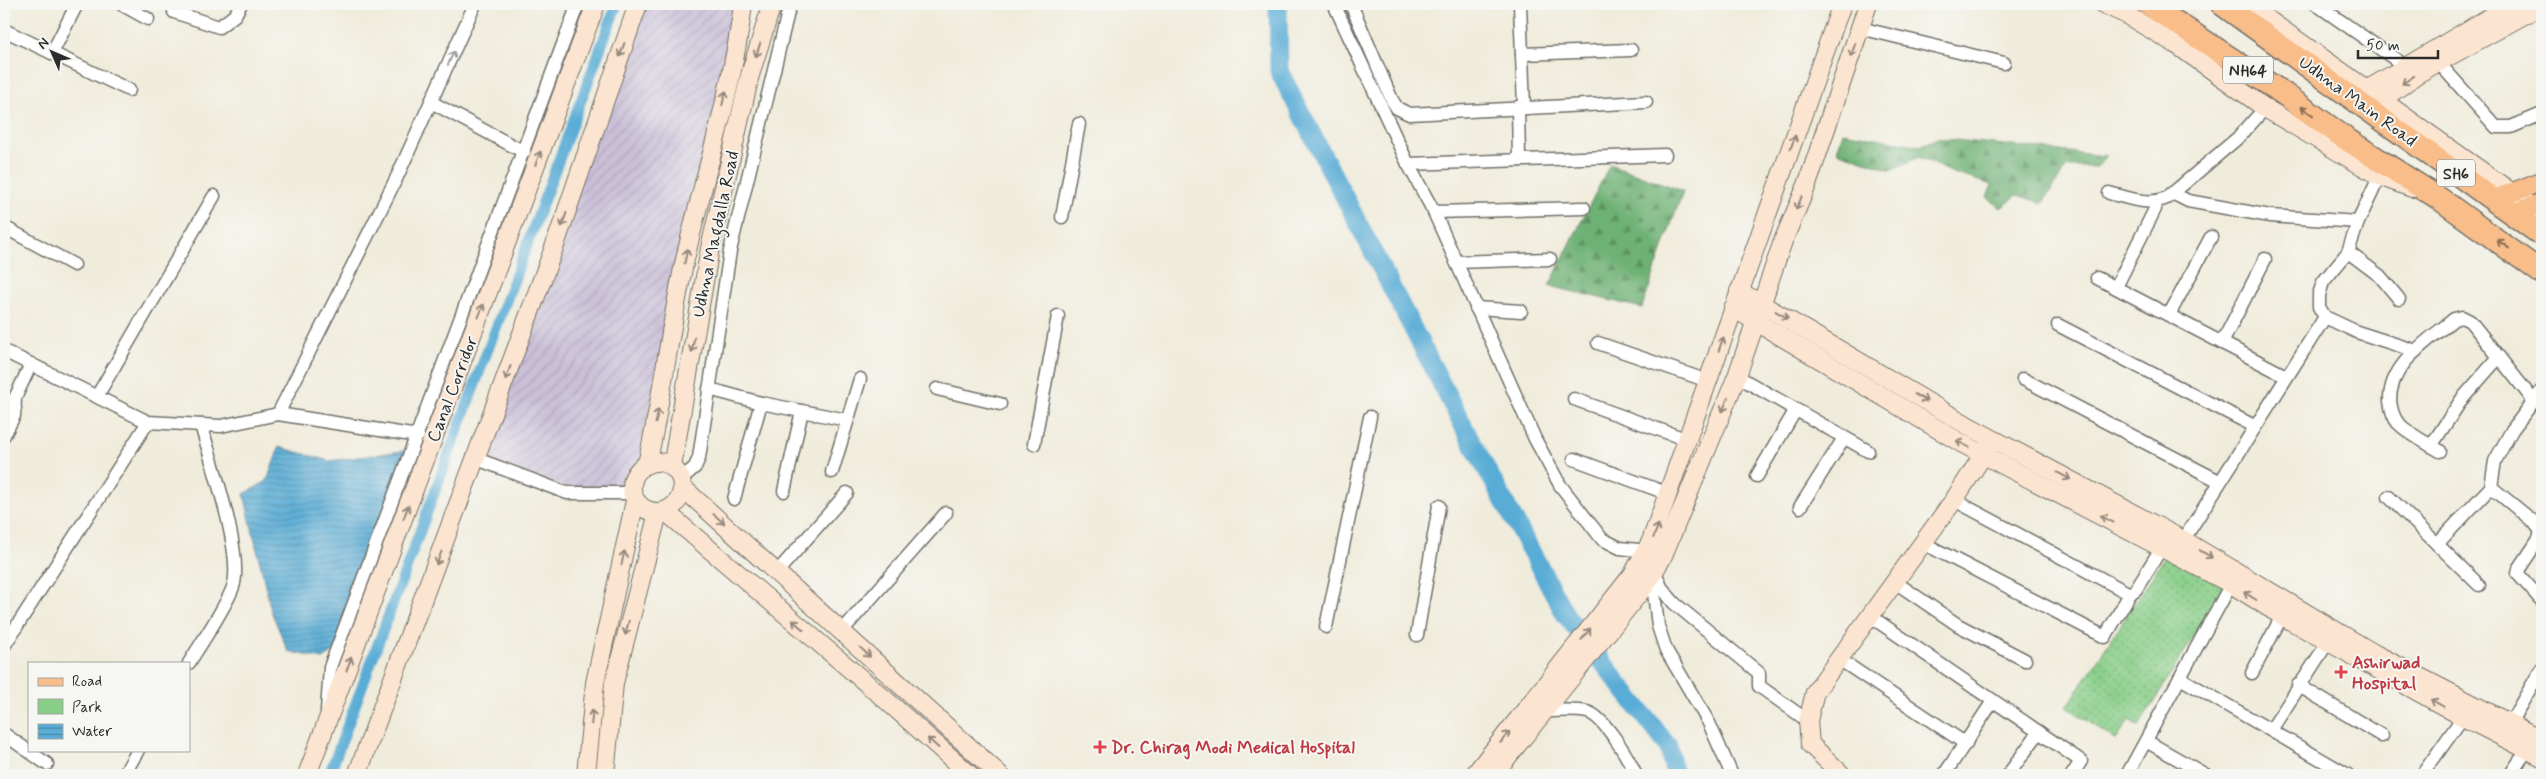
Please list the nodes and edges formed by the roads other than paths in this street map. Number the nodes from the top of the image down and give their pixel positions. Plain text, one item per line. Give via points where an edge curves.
1 (77, 4) edge
2 (120, 4) edge
3 (241, 4) edge
4 (475, 4) edge
5 (578, 4) edge
6 (596, 4) edge
7 (638, 4) edge
8 (743, 4) edge
9 (772, 4) edge
10 (790, 4) edge
11 (1334, 4) edge
12 (1351, 4) edge
13 (1520, 4) edge
14 (1842, 4) edge
15 (1868, 4) edge
16 (2103, 4) edge
17 (2148, 4) edge
18 (2222, 4) edge
19 (2246, 4) edge
20 (2316, 4) edge
21 (2542, 5) edge
22 (2507, 8) edge
23 (174, 12) dead end
24 (148, 19) dead end
25 (1860, 28) junction
26 (4, 30) edge
27 (1631, 50) dead end
28 (52, 53) junction
29 (1522, 54) junction
30 (2438, 62) junction
31 (2004, 63) dead end
32 (2406, 66) junction
33 (129, 90) dead end
34 (2368, 99) junction
35 (432, 102) junction
36 (1646, 102) dead end
37 (1521, 107) junction
38 (2265, 108) junction
39 (2542, 114) edge
40 (1079, 124) dead end
41 (2339, 134) junction
42 (524, 152) junction
43 (1665, 155) dead end
44 (1519, 160) junction
45 (1408, 164) junction
46 (2382, 170) junction
47 (2542, 181) edge
48 (2109, 193) dead end
49 (2172, 193) junction
50 (214, 196) dead end
51 (2155, 202) junction
52 (2522, 205) edge
53 (1584, 208) dead end
54 (1434, 212) junction
55 (1062, 217) dead end
56 (2358, 222) junction
57 (4, 227) edge
58 (2542, 234) edge
59 (2211, 237) dead end
60 (2348, 252) junction
61 (1550, 259) dead end
62 (2265, 259) dead end
63 (1456, 262) junction
64 (74, 265) dead end
65 (2542, 272) edge
66 (2097, 278) dead end
67 (2116, 287) junction
68 (1739, 291) junction
69 (2399, 299) dead end
70 (1763, 303) junction
71 (1476, 308) junction
72 (1733, 308) junction
73 (1521, 310) dead end
74 (2169, 315) junction
75 (1058, 316) dead end
76 (2325, 318) junction
77 (1758, 320) junction
78 (2058, 325) dead end
79 (1598, 343) dead end
80 (2222, 343) junction
81 (2416, 350) junction
82 (4, 351) edge
83 (2499, 357) junction
84 (31, 364) junction
85 (1737, 376) junction
86 (2286, 376) junction
87 (860, 379) dead end
88 (2023, 380) dead end
89 (1708, 381) junction
90 (709, 389) junction
91 (937, 389) dead end
92 (2542, 390) edge
93 (97, 396) junction
94 (1574, 399) dead end
95 (2534, 401) junction
96 (761, 403) junction
97 (1000, 404) dead end
98 (9, 405) edge
99 (802, 411) junction
100 (1796, 411) junction
101 (278, 414) junction
102 (1370, 417) dead end
103 (847, 420) junction
104 (148, 422) junction
105 (201, 424) junction
106 (2254, 426) junction
107 (4, 435) edge
108 (418, 436) junction
109 (1844, 438) junction
110 (1992, 438) junction
111 (1688, 440) junction
112 (1034, 444) dead end
113 (1868, 451) dead end
114 (1984, 454) junction
115 (477, 459) junction
116 (1574, 459) dead end
117 (647, 464) junction
118 (832, 472) dead end
119 (1757, 476) dead end
120 (679, 478) junction
121 (2219, 481) junction
122 (2491, 487) junction
123 (784, 491) dead end
124 (847, 493) dead end
125 (1669, 494) junction
126 (634, 497) junction
127 (2389, 497) dead end
128 (734, 499) dead end
129 (1954, 500) junction
130 (1439, 506) dead end
131 (1800, 507) dead end
132 (662, 512) junction
133 (946, 513) dead end
134 (2541, 529) edge
135 (1923, 543) junction
136 (2437, 544) junction
137 (2173, 547) junction
138 (1647, 551) junction
139 (777, 572) junction
140 (1646, 577) junction
141 (1895, 582) junction
142 (2231, 584) junction
143 (2479, 585) dead end
144 (2130, 594) junction
145 (2542, 601) edge
146 (1870, 616) junction
147 (2282, 616) junction
148 (1326, 627) dead end
149 (842, 631) junction
150 (1417, 635) dead end
151 (2328, 642) junction
152 (4, 644) edge
153 (1839, 659) junction
154 (2025, 660) dead end
155 (190, 662) edge
156 (2252, 673) dead end
157 (2541, 674) edge
158 (1561, 678) junction
159 (2180, 678) junction
160 (2298, 685) junction
161 (1994, 701) junction
162 (1544, 711) junction
163 (2463, 717) junction
164 (327, 721) junction
165 (1808, 721) junction
166 (2271, 730) junction
167 (2506, 730) junction
168 (2039, 732) junction
169 (4, 734) edge
170 (2382, 736) dead end
171 (2542, 740) edge
172 (2146, 741) junction
173 (1966, 744) junction
174 (28, 751) edge
175 (29, 752) edge
176 (137, 752) edge
177 (2535, 754) edge
178 (46, 764) dead end
179 (583, 772) edge
180 (606, 773) edge
181 (124, 775) edge
182 (307, 775) edge
183 (357, 775) edge
184 (970, 775) edge
185 (1000, 775) edge
186 (1474, 775) edge
187 (1493, 775) edge
188 (1636, 775) edge
189 (1732, 775) edge
190 (1842, 775) edge
191 (1944, 775) edge
192 (2008, 775) edge
193 (2072, 775) edge
194 (2127, 775) edge
195 (2206, 775) edge
196 (2348, 775) edge
197 (2422, 775) edge
198 (2510, 775) edge

1 - 28 street
2 - 24 street
3 - 23 street via 235,15 219,27
35 -> 4 street
5 - 42 street
164 -> 6 street, Canal Corridor
7 -> 115 street
117 -> 8 street via 686,257 736,48
9 -> 120 street, Udhna Magdalla Road via 750,75 710,248
10 - 90 street via 730,251
11 - 45 street
12 - 37 street via 1392,100 1403,113
13 - 29 street
68 -> 14 street
15 - 25 street
16 - 38 street via 2177,45
41 -> 17 highway, NH64
18 - 34 highway, Udhna Main Road / NH64
19 - 34 street
20 - 32 street
21 - 22 street
22 - 30 street
22 - 32 street
25 - 31 street
25 -> 70 street
26 - 28 street
27 - 29 street
28 - 33 street
29 - 37 street
30 -> 34 street
30 - 39 street via 2496,127 2511,127
32 - 34 street
34 - 41 highway
34 - 52 highway, Udhna Main Road / SH6
35 - 42 street
35 - 101 street
36 - 37 street
37 - 44 street
38 - 46 street
38 - 49 street via 2240,136
40 - 55 street
41 - 46 highway, NH64
42 - 108 street
43 - 44 street
44 - 45 street
45 - 54 street
46 - 56 street
65 -> 46 highway, NH64 via 2440,199
47 - 52 main road
48 - 51 street
49 - 51 street
49 - 56 street via 2188,201 2270,216
50 - 93 street
51 - 67 street via 2155,209
52 - 58 highway, Udhna Main Road / SH6
53 - 54 street
54 - 63 street
56 - 60 street
57 - 64 street
59 - 74 street
60 - 69 street via 2380,276
60 - 76 street via 2323,282 2319,295
61 - 63 street
62 - 80 street
63 - 71 street
66 - 67 street
67 - 74 street
68 - 70 street
68 - 72 street
70 - 77 street
70 -> 110 street
71 - 73 street
71 - 138 street via 1535,439 1560,485 1602,538 1620,548
72 - 77 street
89 -> 72 street
74 - 80 street
75 - 112 street
76 - 81 street via 2357,332
76 - 86 street
77 - 85 street
114 -> 77 street
78 - 106 street
79 - 89 street
80 - 86 street
81 - 83 street via 2454,319 2462,317 2477,328
81 - 83 street via 2402,364 2390,389 2391,409 2410,434 2435,448 2462,399
82 - 84 street
83 - 95 street
84 - 93 street
84 - 98 street
85 - 100 street
85 -> 140 street
86 - 106 street
87 - 103 street
88 - 121 street
89 - 111 street
90 - 96 street
90 - 120 street via 699,458 695,467
91 - 97 street
92 - 95 street
93 - 104 street
94 - 111 street
95 - 122 street via 2512,430 2495,461
96 - 99 street
96 - 128 street
98 - 107 street via 14,416
99 - 103 street
99 - 123 street
100 - 109 street
100 - 119 street
101 - 105 street via 221,426
101 - 108 street
102 - 148 street
103 - 118 street
104 - 105 street
104 - 152 street
105 - 155 street via 234,549 236,574 232,589
106 - 121 street
108 - 164 street via 330,668
109 - 113 street
109 - 131 street
110 - 114 street
110 -> 137 street
111 - 125 street
114 - 129 street
137 -> 114 street
115 - 126 street via 567,493
115 -> 183 street
116 - 125 street
117 - 120 street via 664,463
117 - 126 street via 634,476
120 - 132 street, Udhna Magdalla Road via 678,502
120 -> 139 street
121 - 137 street
122 - 134 street
122 - 136 street
124 - 139 street
138 -> 125 street
126 - 132 street via 649,512
179 -> 126 street via 596,683
127 - 136 street
129 - 135 street
129 - 144 street
130 - 150 street
132 -> 180 street, Udhna Magdalla Road via 614,683
184 -> 132 street
133 - 149 street
134 - 145 street via 2518,574
135 - 141 street
135 - 144 street via 2105,637
136 - 143 street
137 - 142 street
137 - 144 street
137 -> 167 street via 2376,654
138 - 140 street
139 - 149 street
140 - 158 street
140 - 165 street via 1759,673 1759,686
140 - 189 street via 1666,650 1709,723
141 - 146 street
141 - 154 street via 1958,625
147 -> 142 street
142 - 159 street
146 - 153 street
146 - 161 street
147 - 151 street
147 - 156 street
149 -> 185 street
151 - 160 street
163 -> 151 street
153 - 165 street via 1815,692
153 - 173 street
157 - 167 street
158 - 162 street
186 -> 158 street
159 - 166 street
159 - 172 street
160 - 166 street
160 - 170 street
161 - 168 street
161 - 173 street
162 - 187 street
162 - 188 street via 1579,711 1596,716
163 - 167 street
163 - 197 street
164 - 182 street, Canal Corridor
165 - 190 street via 1810,744
166 - 196 street
167 - 171 street
167 - 177 street
168 - 192 street
168 - 193 street via 2081,761
169 - 174 street
172 - 194 street
172 - 195 street
173 - 191 street
175 - 178 street
176 - 181 street
177 - 198 street
179 - 180 street

